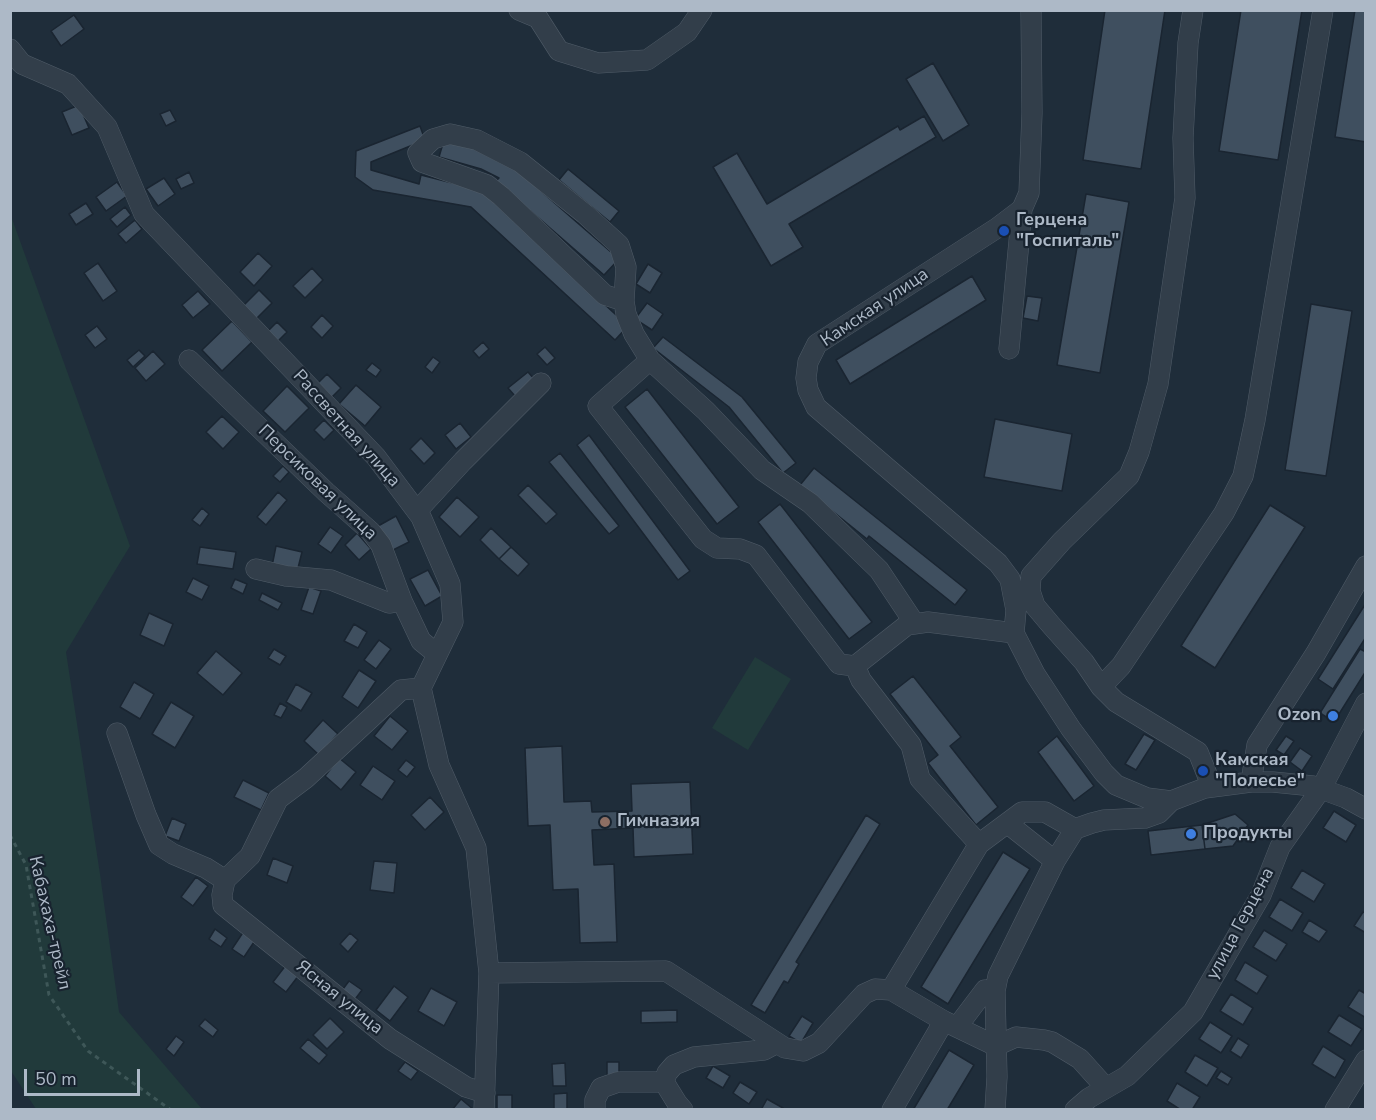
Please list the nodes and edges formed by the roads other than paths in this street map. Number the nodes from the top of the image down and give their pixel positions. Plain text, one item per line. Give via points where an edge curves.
1 (519, 10) edge
2 (702, 10) edge
3 (1031, 10) edge
4 (1193, 10) edge
5 (1323, 10) edge
6 (10, 50) edge
7 (1022, 209) junction
8 (624, 301) junction
9 (1009, 349) dead end
10 (189, 360) dead end
11 (650, 360) junction
12 (541, 383) dead end
13 (417, 512) junction
14 (1365, 566) edge
15 (256, 569) dead end
16 (402, 601) junction
17 (915, 624) junction
18 (1014, 633) junction
19 (437, 654) junction
20 (855, 666) junction
21 (1101, 687) junction
22 (421, 688) junction
23 (1365, 703) edge
24 (117, 733) dead end
25 (1251, 782) junction
26 (1212, 787) junction
27 (1321, 789) junction
28 (1171, 801) junction
29 (1365, 809) edge
30 (1007, 823) junction
31 (1075, 828) junction
32 (979, 844) junction
33 (1055, 861) junction
34 (225, 880) junction
35 (489, 973) junction
36 (891, 990) junction
37 (995, 991) junction
38 (950, 1024) junction
39 (777, 1043) junction
40 (996, 1046) junction
41 (1365, 1060) edge
42 (664, 1082) junction
43 (1106, 1088) junction
44 (484, 1101) edge
45 (595, 1110) edge
46 (683, 1110) edge
47 (892, 1110) edge
48 (995, 1110) edge
49 (1075, 1110) edge
50 (1335, 1110) edge

1 - 2 street via 538,18 560,51 598,63 646,60 687,32
3 - 7 street via 1029,193
4 - 21 street via 1184,126 1185,198 1158,384 1139,452 1129,476 1031,576 1035,606
5 - 21 street via 1243,476 1224,513 1121,666
6 - 13 street, Рассветная улица via 22,64 68,84 107,126 144,214 376,457
7 - 9 street
7 - 18 street, Камская улица via 817,344 808,362 807,378 816,407 998,563 1010,579 1016,610
8 - 8 street via 626,267 620,245 520,162 477,140 450,134 433,139 418,153 422,162 487,185 605,295
8 - 11 street via 634,334
10 - 16 street, Персиковая улица via 371,532 381,545
11 - 17 street via 762,470 810,503 879,570
11 - 20 street via 598,406 703,539 717,548 740,549 756,555 839,664
12 - 13 street
13 - 19 street, Рассветная улица via 450,584 453,622
14 - 25 street via 1257,745
15 - 16 street via 331,580 389,603
16 - 19 street, Персиковая улица via 421,641
17 - 18 street via 928,622
17 - 20 street via 907,625
18 - 28 street, Камская улица via 1035,674 1104,773 1116,785 1147,798
19 - 22 street, Рассветная улица
20 - 32 street via 861,680 911,745 921,779
21 - 26 street via 1116,702 1198,752
22 - 34 street via 401,690 278,799 250,856
22 - 35 street via 439,765 476,848
23 - 27 street, улица Герцена
24 - 34 street via 159,845
25 - 26 street
25 - 27 street
26 - 28 street
27 - 29 street
27 - 43 street, улица Герцена via 1280,848 1261,895 1193,1012 1127,1076
28 - 31 street via 1159,813 1145,818 1104,820
30 - 31 street via 1022,812 1045,812
30 - 32 street
30 - 33 street
31 - 33 street
32 - 36 street
33 - 37 street via 998,976
34 - 44 street, Ясная улица via 223,905 390,1039
35 - 39 street via 666,971
35 - 44 street
36 - 38 street
36 - 39 street via 875,988 864,994 819,1043 803,1051
37 - 38 street via 985,990
37 - 40 street
38 - 40 street
38 - 47 street
39 - 42 street via 764,1050 694,1058 674,1065
40 - 43 street via 1016,1037 1052,1042 1080,1059
40 - 48 street
41 - 50 street
42 - 45 street via 618,1082 601,1088 594,1100
42 - 46 street
43 - 49 street, улица Герцена

